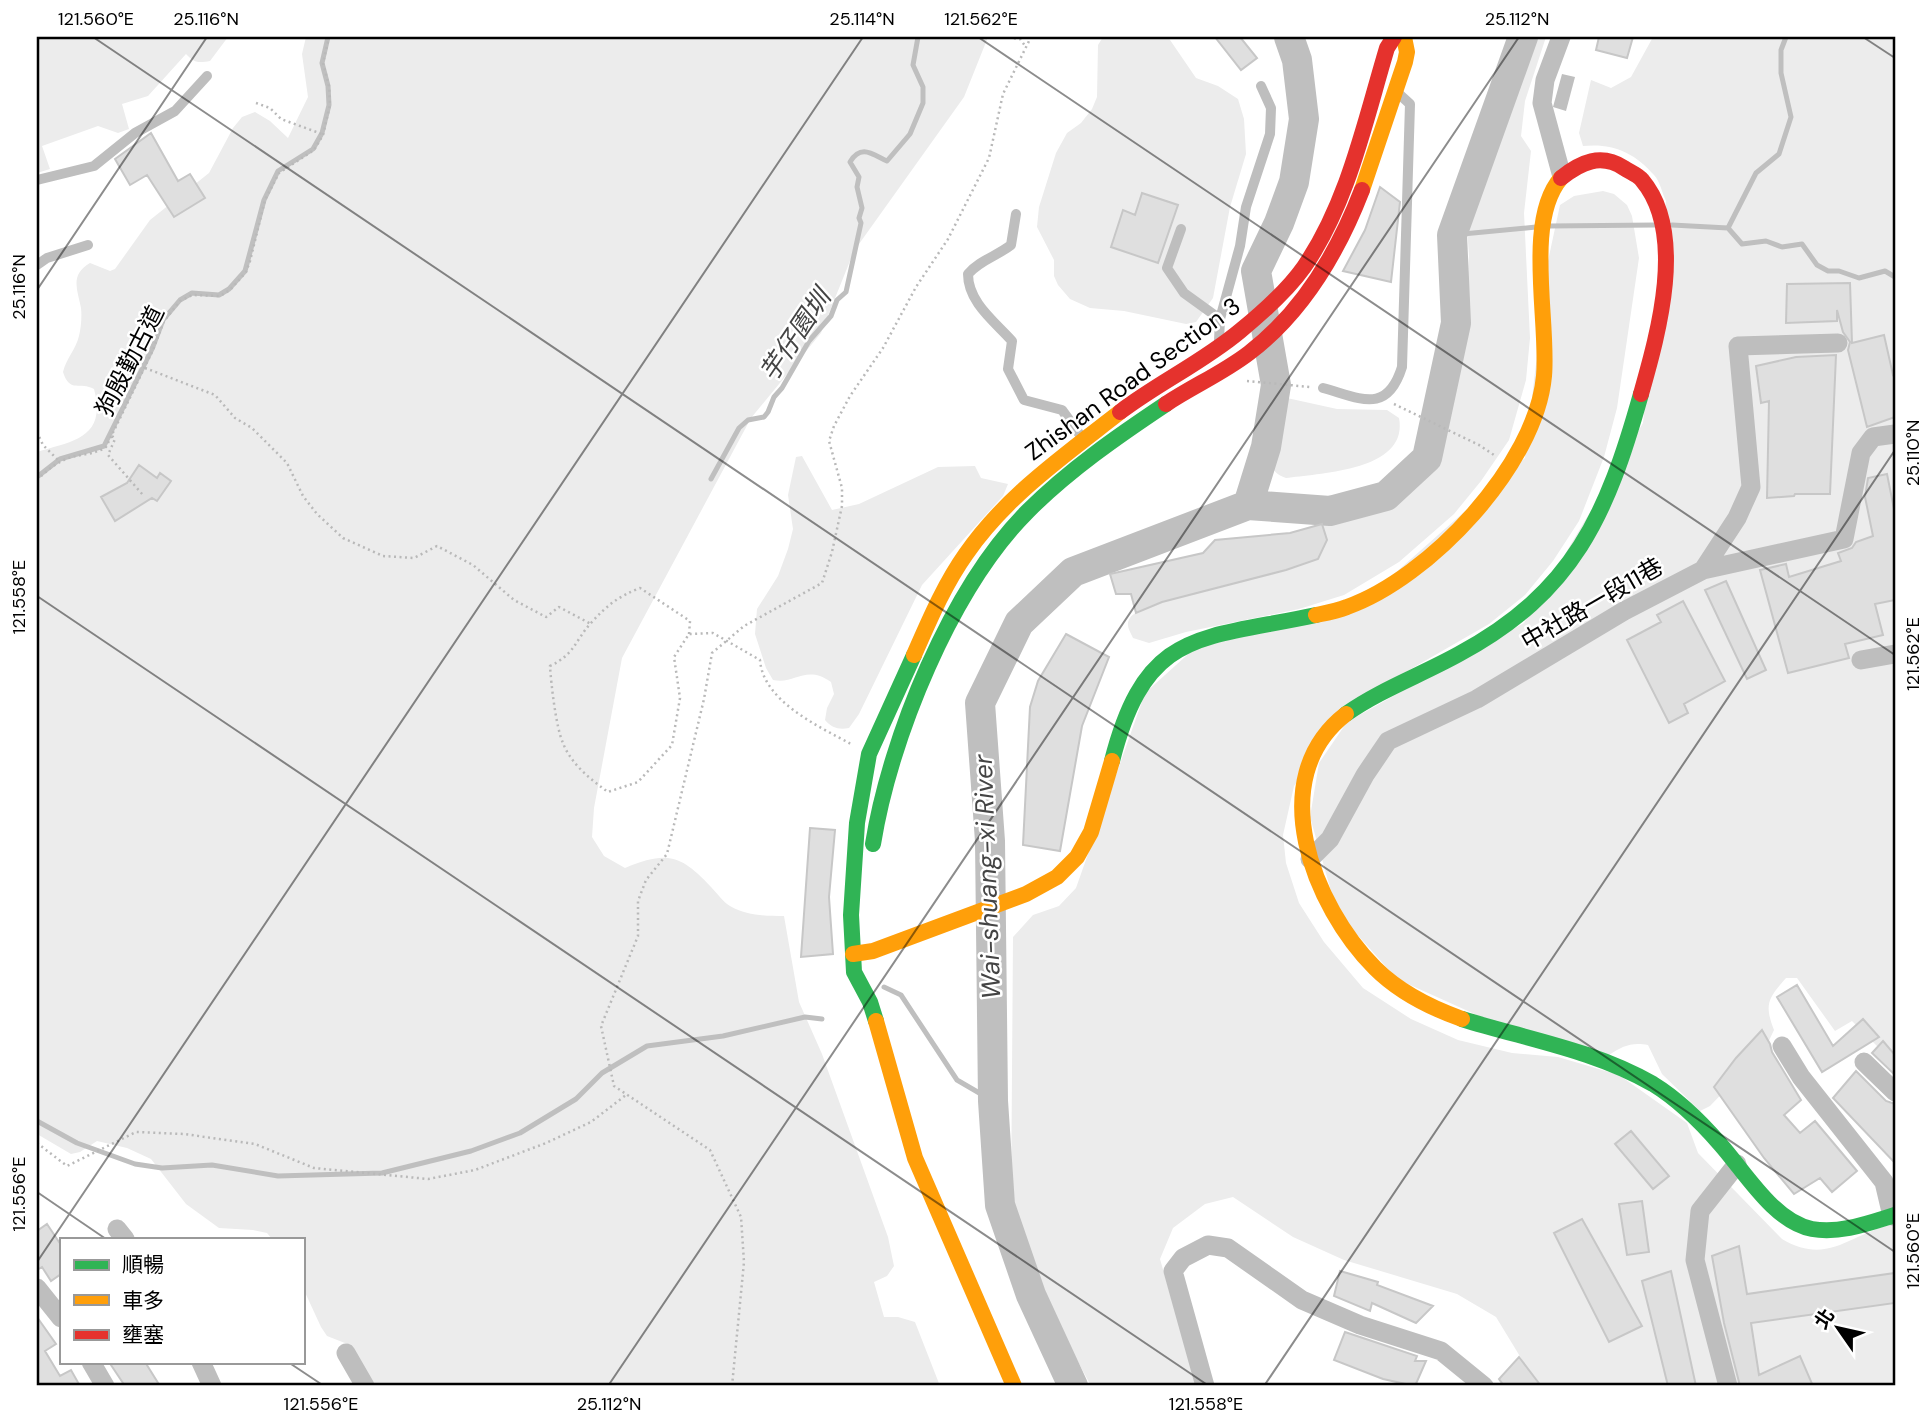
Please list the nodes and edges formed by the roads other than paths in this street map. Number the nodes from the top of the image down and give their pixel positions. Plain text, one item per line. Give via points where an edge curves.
1 (1394, 37) edge
2 (1404, 37) edge
3 (1561, 37) edge
4 (208, 76) dead end
5 (1261, 86) dead end
6 (1376, 86) junction
7 (1396, 93) junction
8 (1561, 173) junction
9 (37, 180) edge
10 (1016, 214) dead end
11 (1181, 229) dead end
12 (88, 246) dead end
13 (37, 265) edge
14 (1220, 319) junction
15 (1839, 343) dead end
16 (1218, 349) junction
17 (1323, 388) road end
18 (1895, 434) edge
19 (1083, 440) junction
20 (1703, 570) junction
21 (1895, 654) edge
22 (1861, 660) dead end
23 (1310, 859) junction
24 (872, 864) dead end
25 (872, 944) junction
26 (853, 954) junction
27 (870, 1002) junction
28 (1782, 1046) dead end
29 (1864, 1062) dead end
30 (1895, 1092) edge
31 (1737, 1164) junction
32 (1893, 1216) edge
33 (37, 1288) edge
34 (60, 1317) edge
35 (346, 1353) dead end
36 (92, 1364) edge
37 (202, 1364) edge
38 (105, 1386) edge
39 (212, 1386) edge
40 (365, 1386) edge
41 (1014, 1386) edge
42 (1205, 1386) edge
43 (1483, 1386) edge
44 (1728, 1386) edge

1 - 6 street, Zhishan Road Section 3
2 - 7 street, Zhishan Road Section 3 via 1407,51
3 - 8 street via 1542,103
4 - 9 lane via 175,111 135,133 93,166
5 - 14 lane via 1271,108 1270,134 1246,207
6 - 7 lane
6 - 16 street, Zhishan Road Section 3 via 1327,228 1304,267 1269,306
7 - 17 lane via 1410,104 1402,367 1397,382 1382,398 1370,401
7 - 24 street, Zhishan Road Section 3 via 1362,195 1338,248 1284,321 1250,353 1092,457 1026,514 1000,544 969,590 926,674 889,766 874,826
8 - 23 street via 1587,159 1611,161 1635,172 1651,191 1663,222 1666,281 1657,338 1616,478 1583,546 1521,615 1480,644 1373,697 1331,726 1306,767 1300,817
8 - 25 street via 1547,197 1542,232 1545,373 1531,432 1512,466 1481,503 1436,549 1391,584 1350,606 1212,635 1160,662 1138,689 1120,726 1095,820 1064,874 1038,889 890,944
10 - 19 lane via 1011,245 978,263 968,274 968,289 1012,341 1008,369 1024,400 1062,410
11 - 14 lane via 1167,268 1184,293
12 - 13 lane
14 - 16 lane
15 - 20 street via 1738,346 1751,487
16 - 19 street, Zhishan Road Section 3 via 1168,378
18 - 20 street, 中社路一段11巷 via 1873,437 1861,453 1843,539
19 - 26 street, Zhishan Road Section 3 via 1006,506 966,554 938,601 869,754 857,823
20 - 23 street, 中社路一段11巷 via 1624,611 1477,699 1388,741 1330,839
21 - 22 street
23 - 31 street via 1325,903 1349,940 1383,976 1423,1002 1456,1016 1632,1073 1682,1105
25 - 26 street
25 - 27 street via 875,971
26 - 27 street, Zhishan Road Section 3 via 855,972
27 - 41 street via 915,1158
28 - 32 street via 1884,1182
29 - 30 street
31 - 32 street via 1787,1221 1813,1230 1840,1229
31 - 44 street via 1699,1211 1695,1260
33 - 34 street
35 - 40 street
36 - 38 street
37 - 39 street
42 - 43 street via 1173,1271 1183,1258 1208,1245 1228,1248 1302,1300 1360,1325 1441,1350

